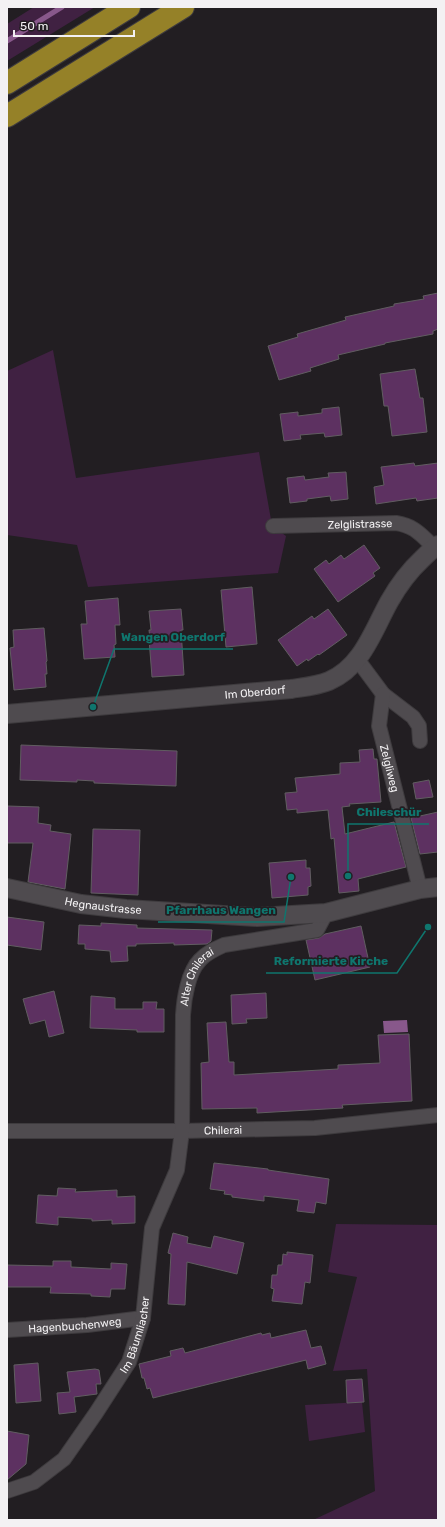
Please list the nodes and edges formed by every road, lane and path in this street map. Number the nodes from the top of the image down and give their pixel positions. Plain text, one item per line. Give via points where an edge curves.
1 (129, 7) edge
2 (183, 7) edge
3 (7, 83) edge
4 (7, 116) edge
5 (273, 526) dead end
6 (436, 546) edge
7 (357, 659) junction
8 (383, 694) junction
9 (7, 714) edge
10 (420, 741) dead end
11 (438, 887) edge
12 (7, 888) edge
13 (420, 890) junction
14 (326, 913) junction
15 (438, 1115) edge
16 (7, 1131) edge
17 (182, 1132) junction
18 (143, 1318) junction
19 (7, 1330) edge
20 (7, 1491) edge

1 - 3 highway
2 - 4 highway
5 - 6 street, Zelglistrasse via 396,523 408,525
6 - 7 street, Im Oberdorf via 408,572
7 - 8 street
7 - 9 street, Im Oberdorf via 341,674 318,685
8 - 10 street via 413,717 419,726
8 - 13 street, Zelgliweg via 379,726
11 - 13 street, Hegnaustrasse
12 - 14 street, Hegnaustrasse via 81,904 133,909 257,917
13 - 14 street, Hegnaustrasse
14 - 17 street, Alter Chilerai via 317,930 224,945 198,961 190,978 184,1002
15 - 17 street, Chilerai via 315,1128
16 - 17 street, Chilerai
17 - 18 street, Im Bäumliacher via 177,1170 152,1228
18 - 19 street, Hagenbuchenweg via 87,1325
18 - 20 street, Im Bäumliacher via 129,1362 64,1460 34,1482

